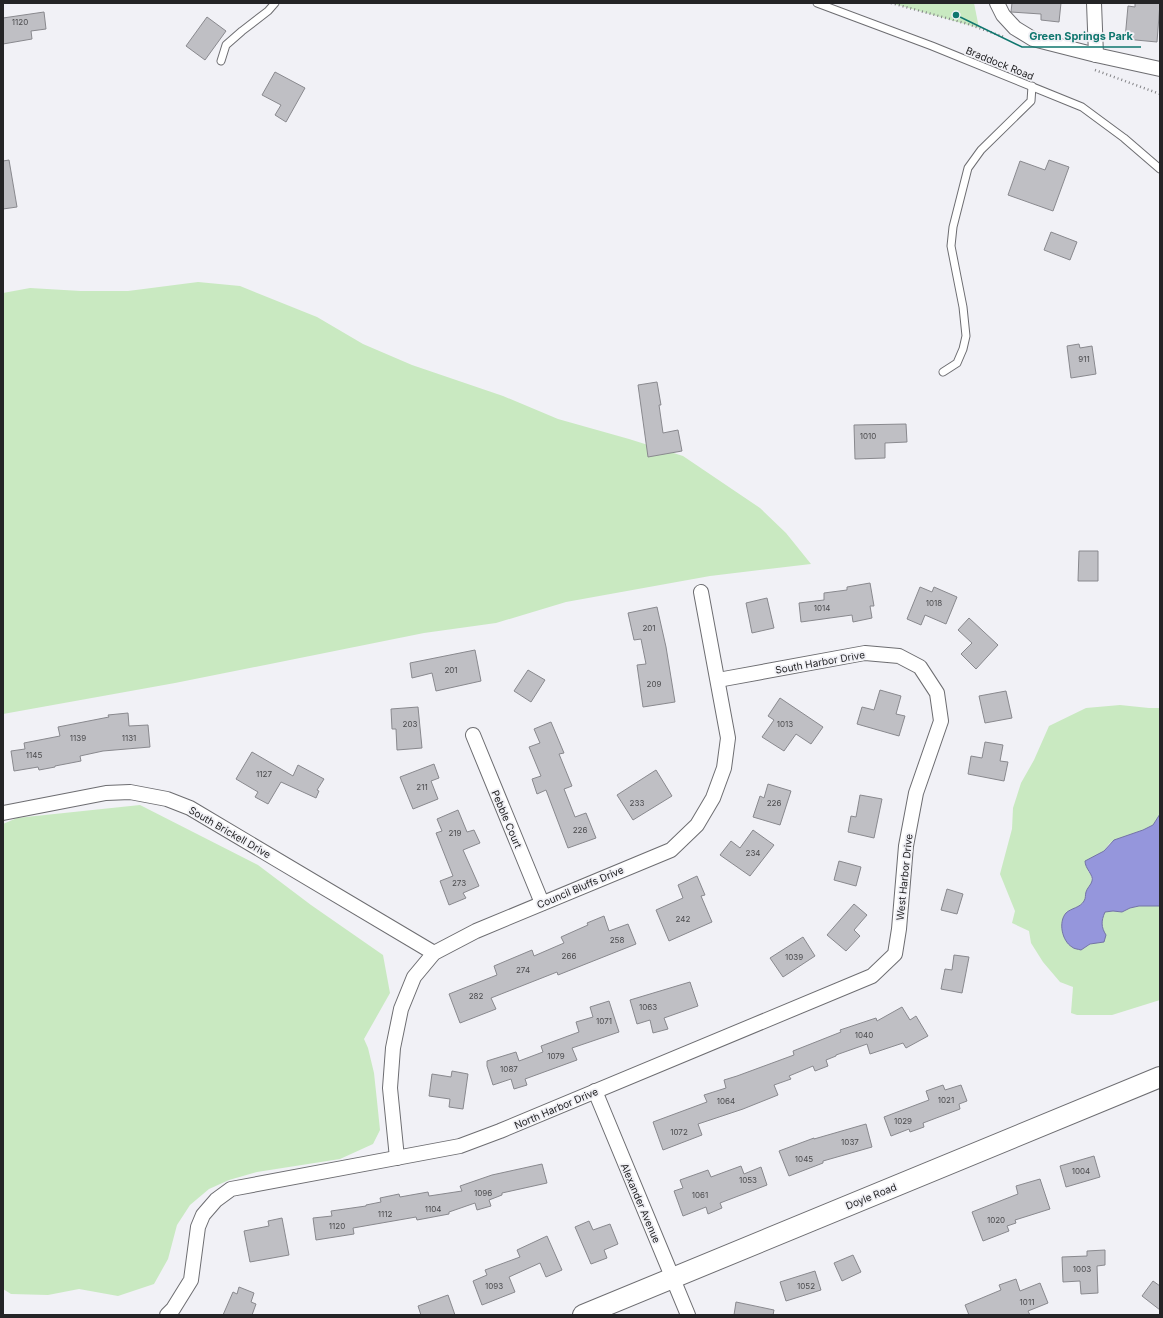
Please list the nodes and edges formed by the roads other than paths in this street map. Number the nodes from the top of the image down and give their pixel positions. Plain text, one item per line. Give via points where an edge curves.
1 (275, 3) edge
2 (817, 3) edge
3 (997, 3) edge
4 (1094, 3) edge
5 (1096, 55) junction
6 (221, 61) dead end
7 (1160, 69) edge
8 (1032, 86) junction
9 (1160, 169) edge
10 (943, 372) dead end
11 (701, 592) dead end
12 (920, 667) joint
13 (718, 680) junction
14 (473, 736) dead end
15 (3, 813) edge
16 (542, 903) junction
17 (434, 953) junction
18 (895, 954) joint
19 (1160, 1077) edge
20 (595, 1091) junction
21 (397, 1158) junction
22 (672, 1277) junction
23 (167, 1315) edge
24 (583, 1315) edge
25 (688, 1315) edge

1 - 6 lane via 226,46
2 - 8 lane, Braddock Road
3 - 5 street via 1003,16 1015,28 1033,39
4 - 5 street
5 - 7 street
8 - 9 lane, Braddock Road via 1082,106
8 - 10 lane via 1031,101 981,150 968,168 953,227 951,246 966,336 957,363
11 - 13 street, Council Bluffs Drive
12 - 13 street, South Harbor Drive via 899,656 865,653
12 - 18 street, West Harbor Drive via 937,693 941,721 914,800 906,846
13 - 16 street, Council Bluffs Drive via 728,738 724,768 713,798 697,825 671,850
14 - 16 street, Pebble Court
15 - 17 street, South Brickell Drive via 106,793 130,792 167,798 190,808
16 - 17 street, Council Bluffs Drive via 476,931
17 - 21 street, Council Bluffs Drive via 414,977 401,1009 393,1048 390,1088
18 - 20 street, North Harbor Drive via 872,976
19 - 22 main road, Doyle Road
20 - 21 street, North Harbor Drive via 460,1146
20 - 22 street, Alexander Avenue
21 - 23 street, North Harbor Drive via 231,1189 216,1200 203,1215 198,1227 191,1280
22 - 24 main road, Doyle Road
22 - 25 street, Alexander Avenue

